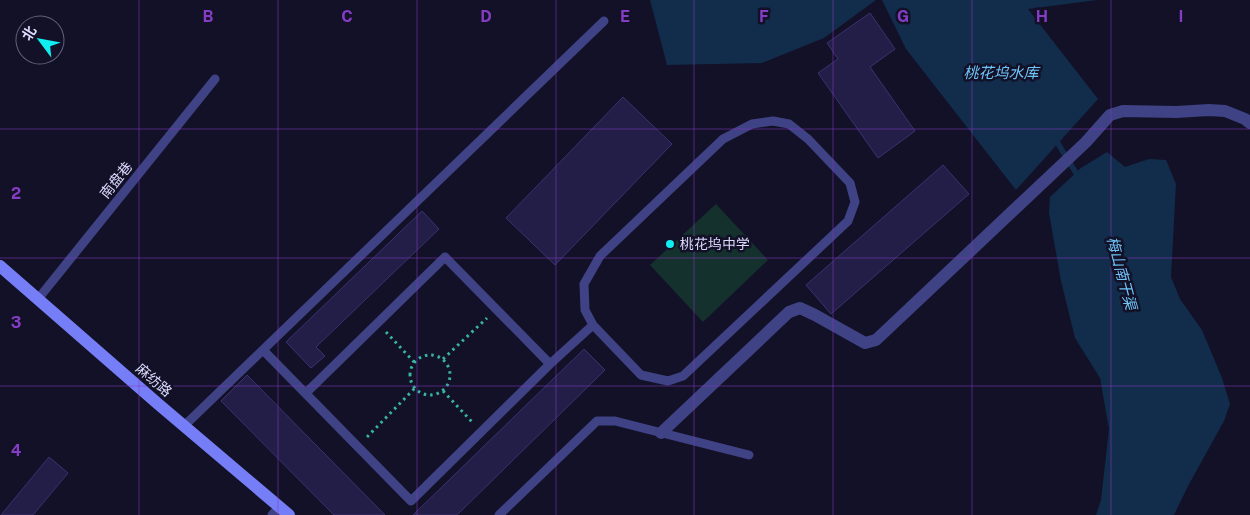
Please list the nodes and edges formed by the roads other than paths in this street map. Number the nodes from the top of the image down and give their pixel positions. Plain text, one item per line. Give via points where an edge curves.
1 (604, 21) dead end
2 (215, 79) dead end
3 (1250, 123) edge
4 (0, 266) edge
5 (38, 298) junction
6 (593, 325) junction
7 (263, 350) junction
8 (550, 364) junction
9 (306, 393) junction
10 (184, 426) junction
11 (661, 433) junction
12 (749, 455) dead end
13 (280, 512) edge
14 (499, 515) edge

1 - 7 lane
2 - 5 lane, 南盘巷
3 - 11 street via 1226,111 1209,110 1123,110 1110,115 1086,142 876,340 865,343 800,308 789,312
4 - 5 street, 麻纺路
5 - 10 street, 麻纺路
6 - 6 lane via 585,310 584,284 600,256 723,139 752,124 773,121 789,124 808,139 850,184 855,202 848,221 683,376 668,381 641,375
6 - 8 lane
7 - 9 lane
7 - 10 lane
8 - 9 lane via 445,256
8 - 9 lane via 411,501
10 - 13 street, 麻纺路
11 - 12 lane
11 - 14 lane via 615,421 597,421

